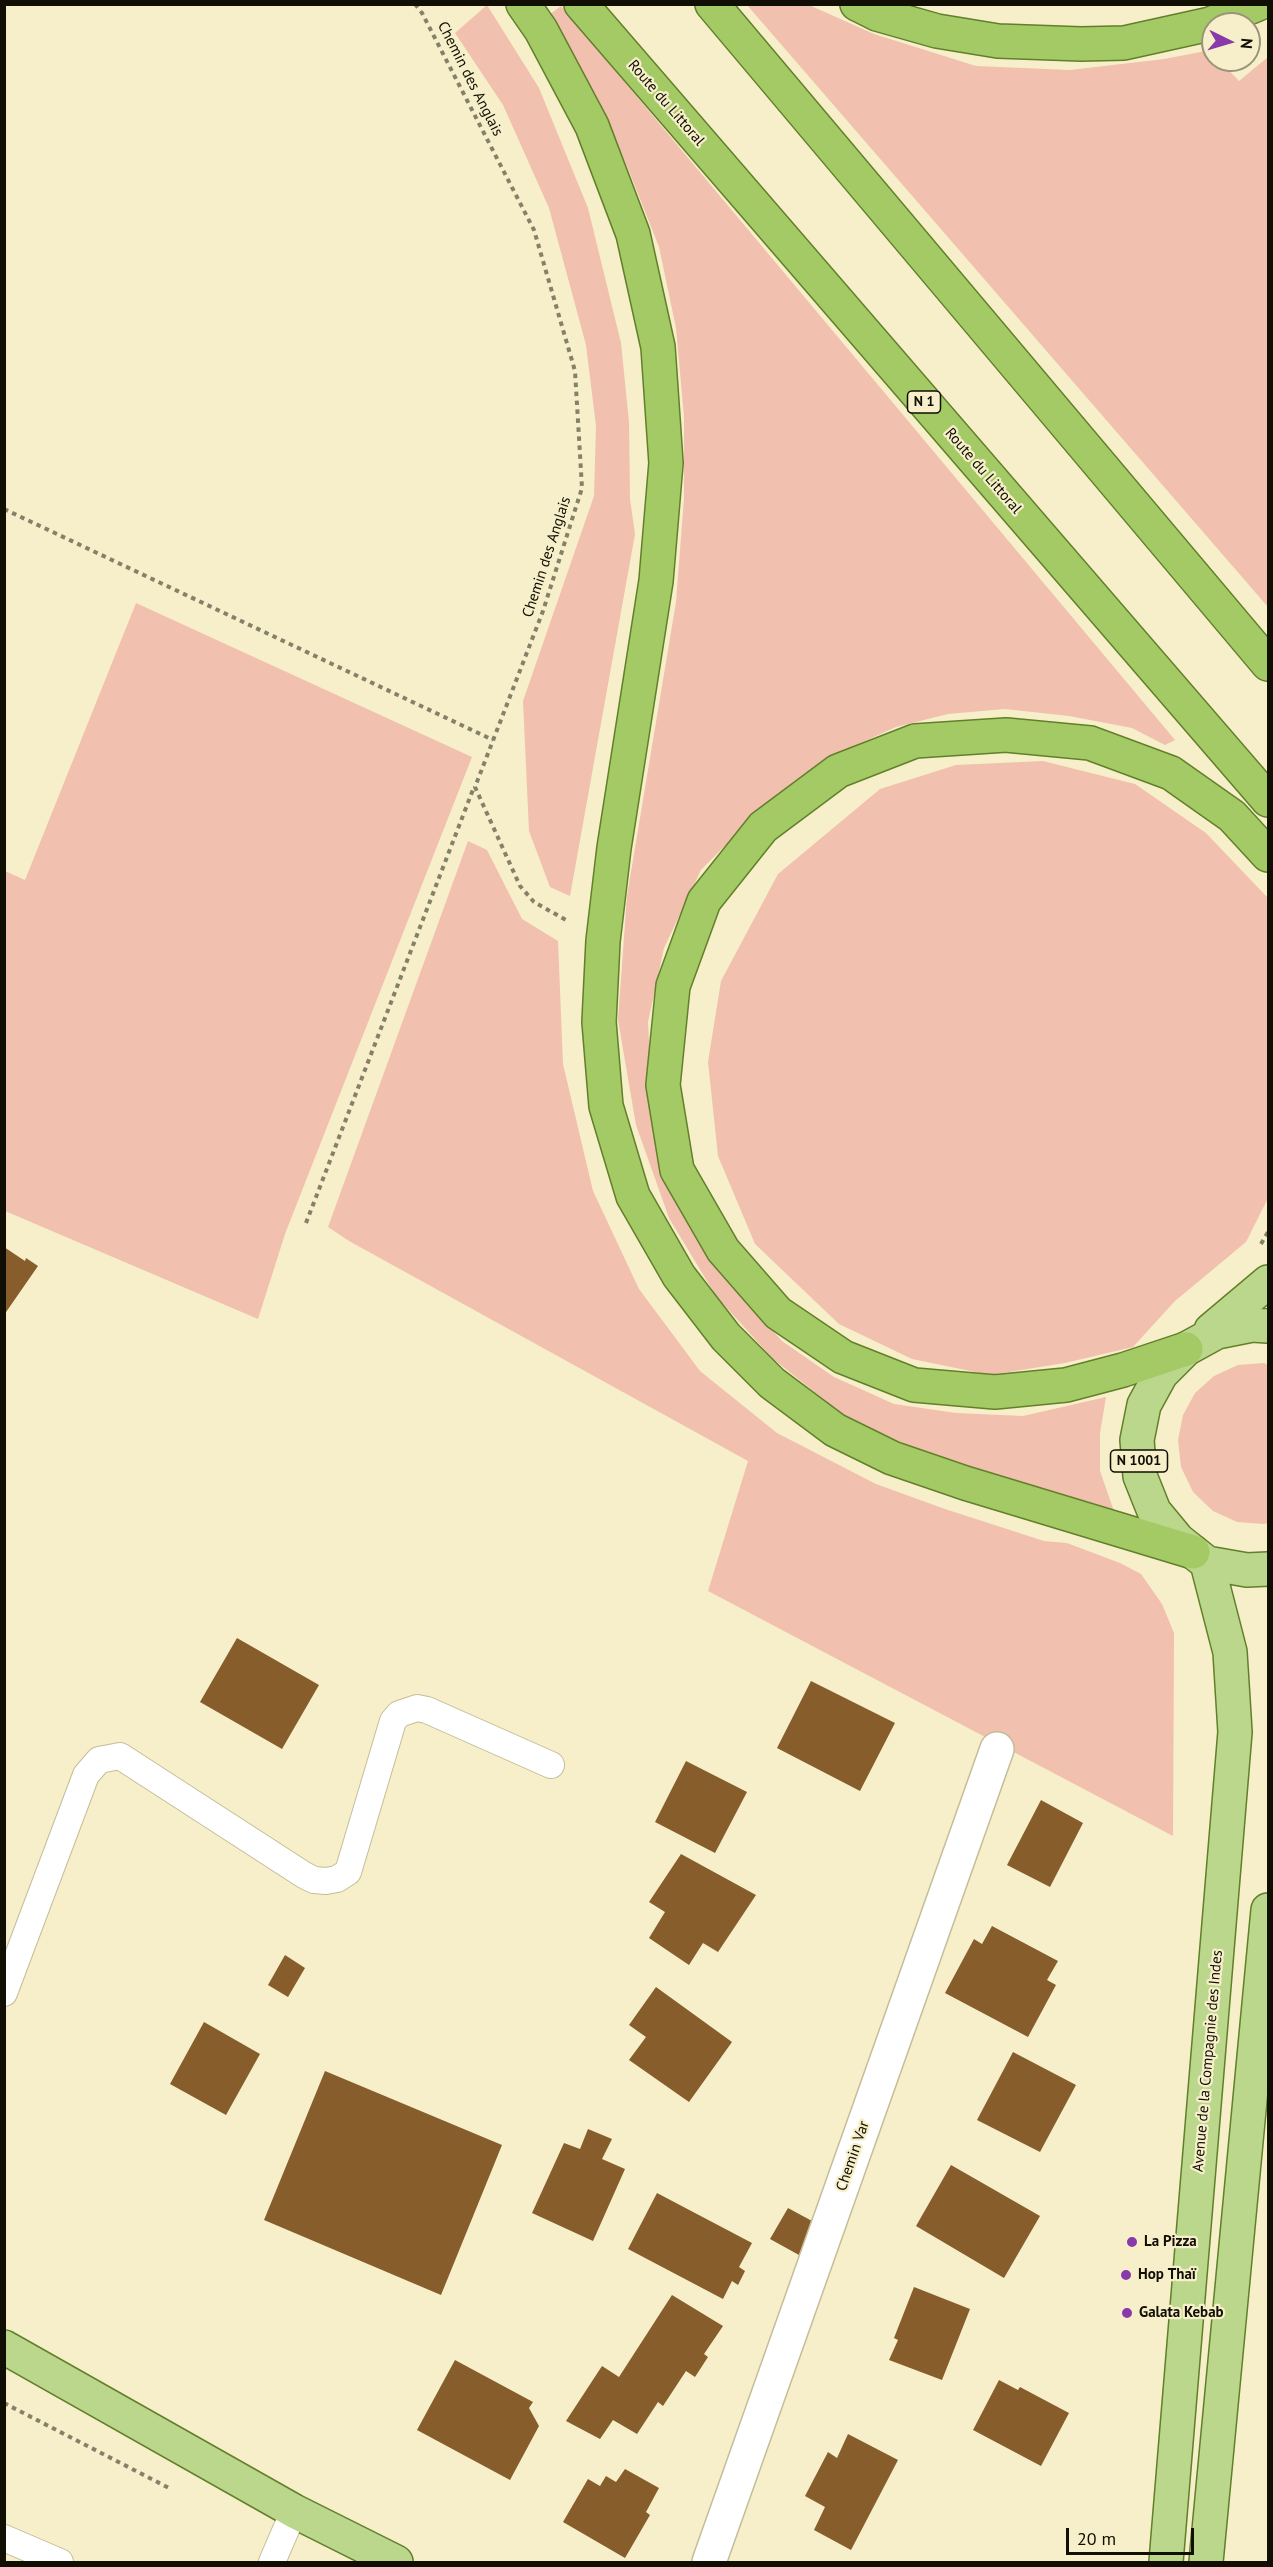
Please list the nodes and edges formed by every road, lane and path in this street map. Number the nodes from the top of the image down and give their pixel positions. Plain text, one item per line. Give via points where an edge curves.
1 (415, 4) edge
2 (523, 4) edge
3 (581, 4) edge
4 (712, 4) edge
5 (857, 4) edge
6 (1258, 4) edge
7 (4, 509) edge
8 (1269, 664) edge
9 (493, 740) junction
10 (475, 787) junction
11 (1269, 800) edge
12 (1269, 855) edge
13 (603, 941) junction
14 (306, 1223) dead end
15 (1269, 1282) edge
16 (1269, 1326) edge
17 (1186, 1349) junction
18 (1200, 1557) junction
19 (1269, 1569) edge
20 (998, 1749) dead end
21 (551, 1765) dead end
22 (1269, 1910) edge
23 (4, 1993) edge
24 (4, 2348) edge
25 (4, 2403) edge
26 (174, 2491) dead end
27 (294, 2511) junction
28 (4, 2538) edge
29 (60, 2562) edge
30 (272, 2562) edge
31 (396, 2562) edge
32 (709, 2562) edge
33 (1166, 2562) edge
34 (1206, 2562) edge

1 - 9 path, Chemin des Anglais via 534,230 575,371 582,488 543,611
2 - 13 highway via 592,126 633,234 658,347 666,463 657,581
3 - 11 highway, Route du Littoral / N 1
4 - 8 highway
5 - 6 highway via 877,14 937,31 998,41 1081,44 1124,43 1210,24
7 - 9 path
9 - 10 path, Chemin des Anglais
10 - 13 path via 520,886 534,903
10 - 14 path, Chemin des Anglais
12 - 17 highway via 1232,816 1171,773 1090,743 1006,735 915,741 838,771 763,827 704,901 673,986 663,1085 677,1170 723,1250 778,1313 843,1357 914,1385 995,1392 1066,1385
13 - 18 highway via 599,1022 606,1106 633,1196 679,1276 726,1337 772,1383 835,1430 892,1458
15 - 17 main road, N 1001
16 - 17 main road, N 1001 via 1217,1332
17 - 18 main road, N 1001 via 1161,1374 1144,1406 1137,1440 1140,1476 1154,1511 1178,1540
18 - 19 main road via 1247,1570
18 - 33 main road, Avenue de la Compagnie des Indes via 1230,1652 1235,1732
20 - 32 street, Chemin Var
21 - 23 lane via 426,1710 417,1708 399,1714 393,1721 348,1872 326,1881 304,1875 120,1756 99,1760 86,1775
22 - 34 main road
24 - 27 main road
25 - 26 path
27 - 30 lane
27 - 31 main road
28 - 29 lane

